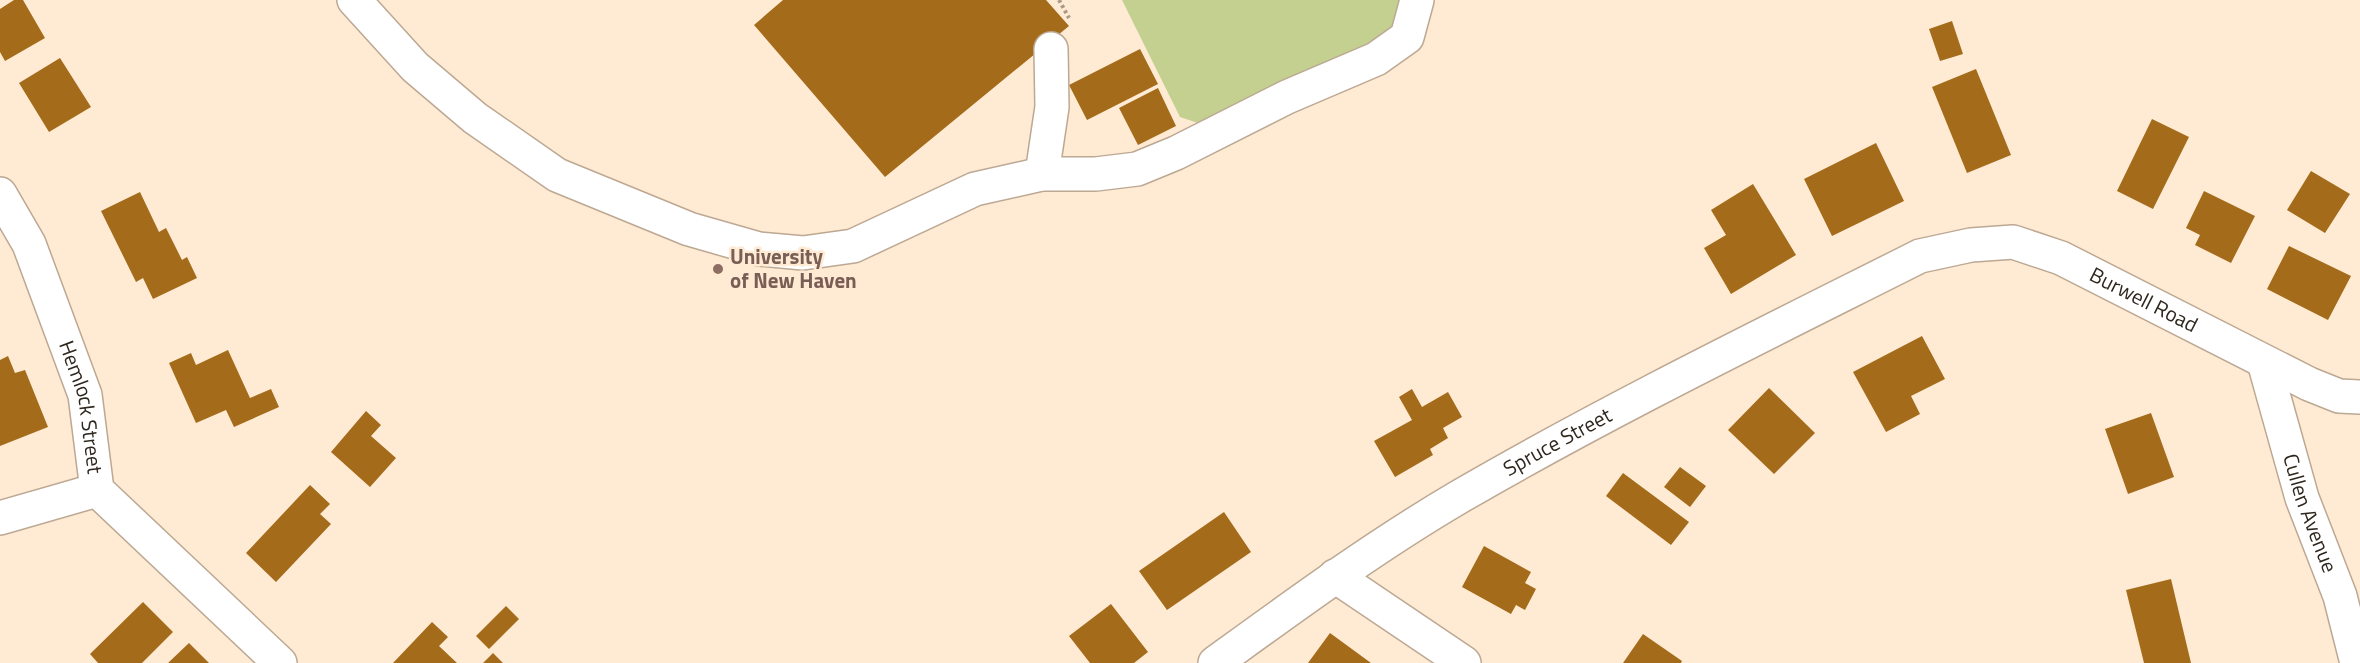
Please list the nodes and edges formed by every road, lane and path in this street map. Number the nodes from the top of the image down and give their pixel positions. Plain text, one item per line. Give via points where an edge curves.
1 (354, 0) edge
2 (1417, 0) edge
3 (1051, 49) dead end
4 (1042, 174) junction
5 (0, 194) edge
6 (1920, 256) joint
7 (2264, 362) junction
8 (2360, 397) edge
9 (98, 490) junction
10 (0, 518) edge
11 (1335, 576) junction
12 (280, 663) edge
13 (1215, 663) edge
14 (1464, 663) edge
15 (2357, 663) edge

1 - 4 street via 415,67 475,118 557,174 689,229 759,249 803,253 853,246 975,189
2 - 4 street via 1407,37 1376,59 1287,97 1176,153 1137,169
3 - 4 street via 1052,107
5 - 9 street, Hemlock Street via 29,244 85,395
6 - 7 street, Burwell Road via 1971,245 2013,242 2061,258
6 - 11 street, Spruce Street via 1604,417 1457,498
7 - 8 street, Burwell Road via 2339,396
7 - 15 street, Cullen Avenue via 2302,498 2340,596
9 - 10 street
9 - 12 street, Hemlock Street
11 - 13 street, Spruce Street
11 - 14 street

